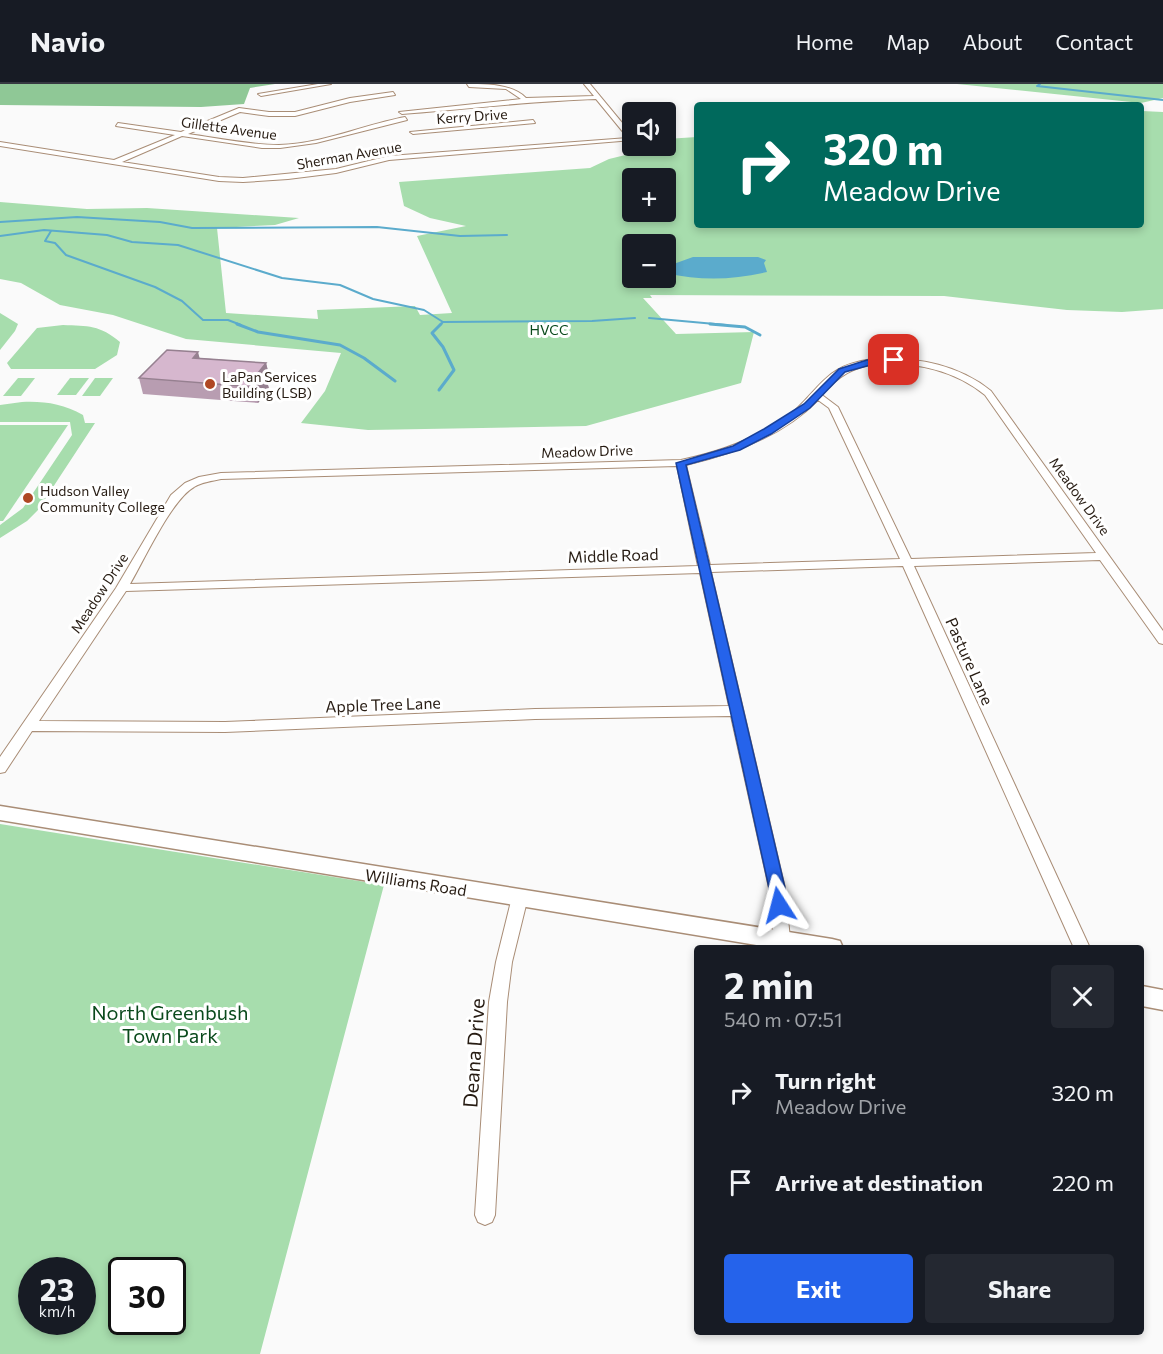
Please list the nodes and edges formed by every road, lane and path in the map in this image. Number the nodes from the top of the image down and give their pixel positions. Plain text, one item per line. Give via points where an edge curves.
1 (328, 84) edge
2 (587, 84) edge
3 (469, 85) edge
4 (394, 86) dead end
5 (261, 94) dead end
6 (393, 94) junction
7 (597, 97) junction
8 (525, 100) junction
9 (402, 112) junction
10 (405, 119) junction
11 (532, 122) dead end
12 (118, 125) dead end
13 (622, 127) edge
14 (413, 132) junction
15 (183, 134) junction
16 (417, 140) dead end
17 (622, 140) edge
18 (0, 144) edge
19 (420, 147) dead end
20 (424, 155) junction
21 (116, 162) junction
22 (818, 396) junction
23 (681, 463) junction
24 (1104, 556) junction
25 (907, 563) junction
26 (705, 568) junction
27 (122, 588) junction
28 (1163, 640) edge
29 (737, 711) junction
30 (29, 726) junction
31 (0, 768) edge
32 (0, 813) edge
33 (520, 897) junction
34 (782, 939) junction
35 (815, 945) edge
36 (1081, 945) edge
37 (1144, 996) edge
38 (1163, 1000) edge
39 (485, 1215) dead end

1 - 5 street
2 - 7 street
3 - 8 street via 509,88
4 - 6 street
6 - 9 street
6 - 15 street via 295,114 239,110
7 - 8 street
7 - 13 street
8 - 9 street
9 - 10 street
10 - 14 street
10 - 15 street, Gillette Avenue via 285,147
11 - 14 street, Kerry Drive
12 - 15 street, Gillette Avenue
14 - 16 street
15 - 21 street
17 - 20 street, Sherman Avenue
18 - 21 street, Sherman Avenue
19 - 20 street
20 - 21 street, Sherman Avenue via 322,173 243,180
22 - 23 street, Meadow Drive via 794,416 737,448
22 - 24 street, Meadow Drive via 842,370 880,361 920,363 972,381 988,393
22 - 25 street, Pasture Lane via 833,407
23 - 26 street
23 - 27 street, Meadow Drive via 210,477 189,485 175,497
24 - 25 street, Middle Road
24 - 28 street, Meadow Drive
25 - 26 street, Middle Road
25 - 36 street, Pasture Lane
26 - 27 street, Middle Road
26 - 29 street
27 - 30 street, Meadow Drive
29 - 30 street, Apple Tree Lane via 535,714 225,727
29 - 34 street via 777,888
30 - 31 street, Meadow Drive
32 - 33 main road, Williams Road
33 - 34 main road, Williams Road
33 - 39 street, Deana Drive via 498,1002
34 - 35 main road, Williams Road
37 - 38 main road

